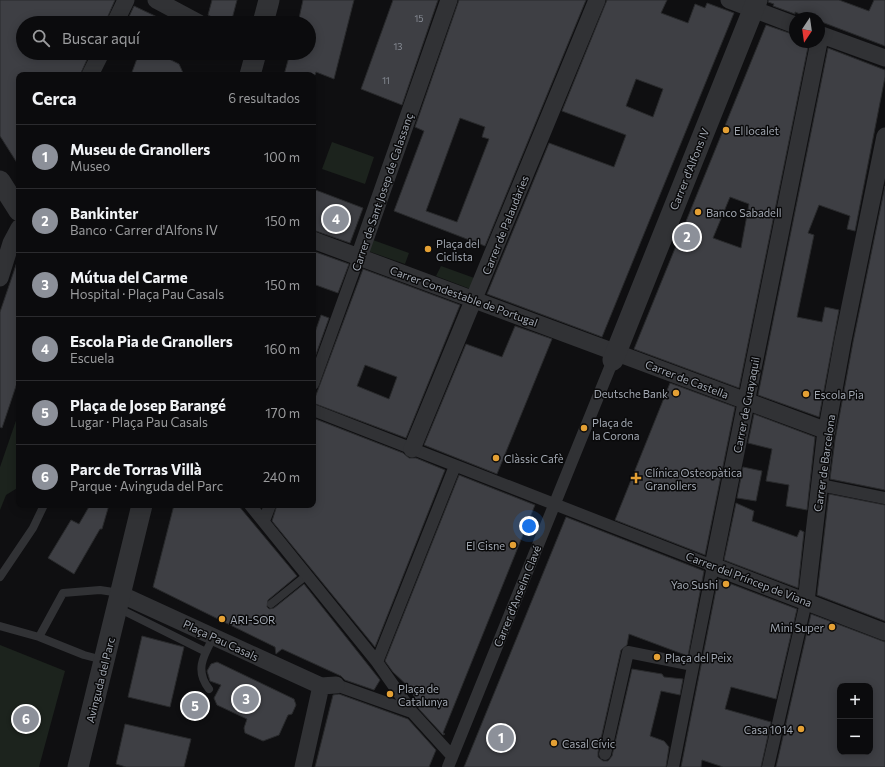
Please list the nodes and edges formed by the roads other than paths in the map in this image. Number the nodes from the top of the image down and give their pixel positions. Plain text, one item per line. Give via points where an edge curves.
1 (126, 0) edge
2 (156, 0) edge
3 (269, 0) edge
4 (449, 0) edge
5 (597, 0) edge
6 (729, 0) edge
7 (755, 5) edge
8 (118, 16) edge
9 (186, 16) edge
10 (266, 16) edge
11 (789, 22) edge
12 (825, 40) edge
13 (817, 48) edge
14 (885, 58) edge
15 (98, 60) edge
16 (254, 60) edge
17 (92, 72) edge
18 (251, 72) edge
19 (885, 136) edge
20 (0, 181) edge
21 (16, 206) edge
22 (16, 234) edge
23 (316, 241) edge
24 (359, 257) junction
25 (0, 278) edge
26 (474, 299) junction
27 (614, 356) junction
28 (316, 376) edge
29 (747, 402) junction
30 (316, 411) edge
31 (827, 431) junction
32 (412, 449) junction
33 (455, 466) junction
34 (820, 485) junction
35 (885, 498) edge
36 (554, 503) junction
37 (43, 508) edge
38 (141, 508) edge
39 (253, 508) edge
40 (269, 508) edge
41 (264, 520) junction
42 (713, 566) junction
43 (308, 575) junction
44 (0, 577) edge
45 (119, 601) junction
46 (806, 602) junction
47 (271, 604) dead end
48 (0, 626) edge
49 (885, 632) edge
50 (39, 636) junction
51 (214, 636) junction
52 (206, 652) junction
53 (105, 660) junction
54 (377, 662) junction
55 (693, 665) junction
56 (329, 686) junction
57 (209, 689) dead end
58 (397, 691) junction
59 (387, 703) junction
60 (412, 712) junction
61 (605, 754) dead end
62 (450, 762) edge
63 (78, 767) edge
64 (303, 767) edge
65 (673, 767) edge
66 (768, 767) edge

1 - 8 street
2 - 9 street
3 - 10 street
4 - 24 street, Carrer de Sant Josep de Calassanç
5 - 26 street, Carrer de Palaudàries
6 - 7 street
7 - 11 street
7 - 27 street, Carrer d'Alfons IV
12 - 14 street
13 - 29 street, Carrer de Guayaquil
15 - 17 street
16 - 18 street
19 - 31 street, Carrer de Barcelona
20 - 21 street
22 - 25 street
23 - 24 street, Carrer Condestable de Portugal
24 - 26 street, Carrer Condestable de Portugal
24 - 28 street, Carrer de Sant Josep de Calassanç
26 - 27 street, Carrer Condestable de Portugal
26 - 32 street, Carrer de Palaudàries
27 - 29 street, Carrer de Castella
27 - 36 street, Carrer d'Anselm Clavé
29 - 31 street, Carrer de Castella
29 - 42 street, Carrer de Guayaquil
30 - 32 street
31 - 34 street, Carrer de Barcelona
32 - 33 street
33 - 36 street
33 - 54 street
34 - 35 street
34 - 46 street, Carrer de Barcelona
36 - 42 street, Carrer del Príncep de Viana
36 - 62 street, Carrer d'Anselm Clavé
37 - 44 lane via 33,528
38 - 45 street, Avinguda del Parc
39 - 41 street
40 - 41 street
41 - 43 street
42 - 46 street, Carrer del Príncep de Viana
42 - 55 street, Carrer de Guayaquil
43 - 47 lane
43 - 54 street
45 - 50 lane via 100,590 63,593
45 - 51 street, Plaça Pau Casals
45 - 52 lane
45 - 53 street, Avinguda del Parc
46 - 49 street, Carrer del Príncep de Viana
46 - 66 street, Carrer de Barcelona
48 - 50 lane
50 - 53 lane via 84,656
51 - 52 lane
51 - 56 street, Plaça Pau Casals
52 - 57 lane via 201,666 202,681
53 - 63 street, Avinguda del Parc
54 - 58 street
55 - 61 street via 628,652
55 - 65 street, Carrer de Guayaquil
56 - 59 street
56 - 64 street
58 - 59 street
58 - 60 street
59 - 60 street
60 - 62 street

